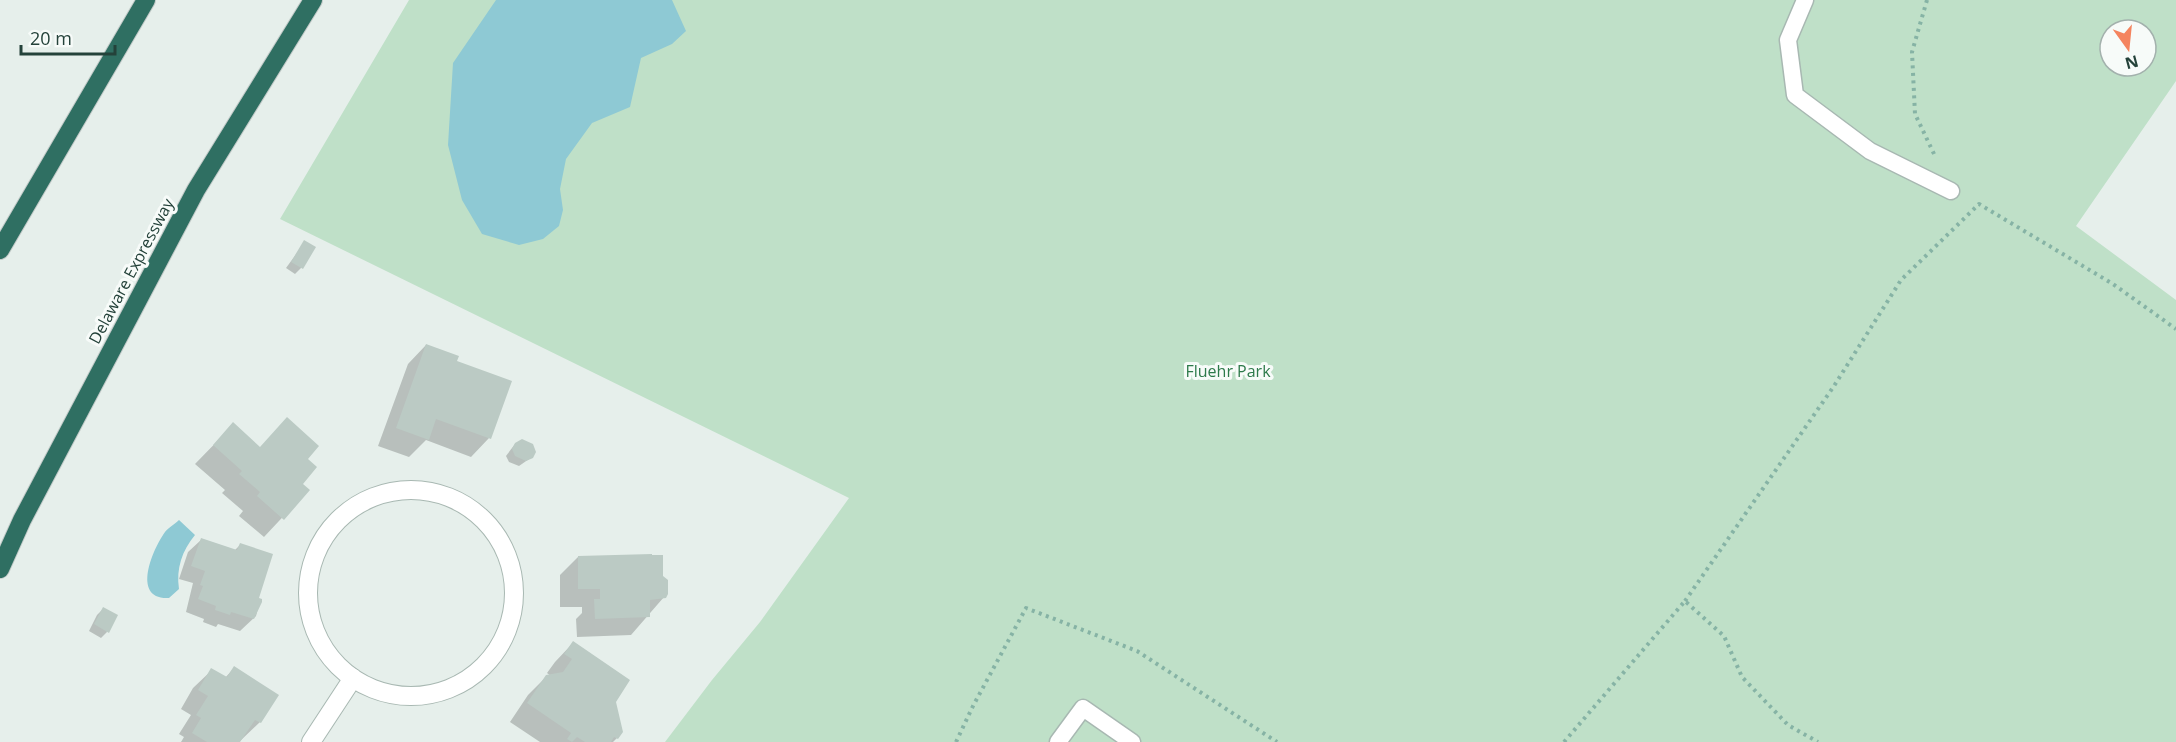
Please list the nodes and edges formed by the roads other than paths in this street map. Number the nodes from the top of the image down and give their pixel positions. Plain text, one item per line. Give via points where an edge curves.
1 (147, 0) edge
2 (313, 0) edge
3 (1805, 0) edge
4 (1951, 191) road end
5 (0, 250) edge
6 (0, 569) edge
7 (353, 678) junction
8 (311, 742) edge
9 (1058, 742) edge
10 (1132, 742) edge

1 - 5 highway
2 - 6 highway, Delaware Expressway via 196,190
3 - 4 lane via 1788,40 1795,95 1870,151
7 - 7 street via 372,689 415,696 456,686 490,659 511,621 514,579 499,538 469,507 430,491 387,492 348,511 332,526 312,564 308,607 323,647
7 - 8 street
9 - 10 lane via 1083,708

